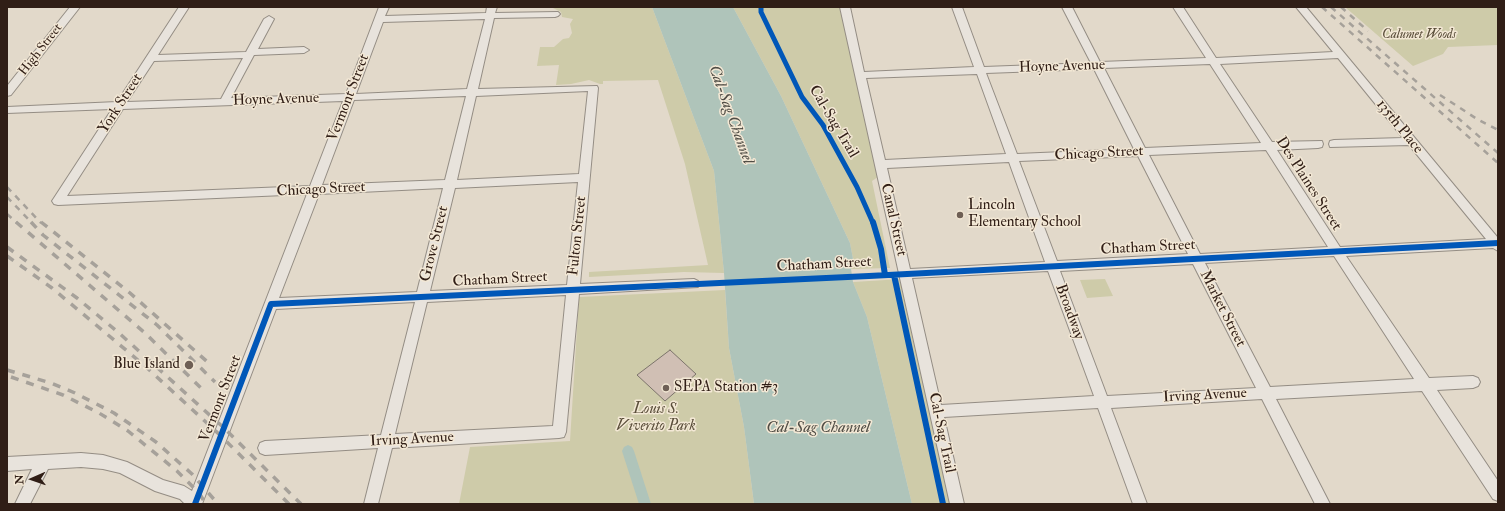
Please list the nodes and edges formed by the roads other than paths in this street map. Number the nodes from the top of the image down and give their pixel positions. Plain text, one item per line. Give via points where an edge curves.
1 (75, 7) edge
2 (184, 7) edge
3 (384, 7) edge
4 (845, 7) edge
5 (957, 7) edge
6 (1067, 7) edge
7 (1178, 7) edge
8 (1301, 7) edge
9 (491, 12) edge
10 (555, 14) dead end
11 (269, 19) dead end
12 (379, 19) junction
13 (304, 50) dead end
14 (250, 53) junction
15 (1341, 55) junction
16 (151, 58) junction
17 (1214, 61) junction
18 (1099, 66) junction
19 (980, 70) junction
20 (860, 76) junction
21 (593, 88) joint
22 (472, 92) junction
23 (7, 94) edge
24 (350, 97) junction
25 (224, 102) junction
26 (120, 106) junction
27 (7, 110) edge
28 (1411, 140) junction
29 (1318, 144) dead end
30 (1334, 144) dead end
31 (1269, 146) junction
32 (1142, 152) junction
33 (1012, 159) junction
34 (880, 164) junction
35 (584, 178) junction
36 (450, 184) junction
37 (314, 190) junction
38 (58, 201) joint
39 (1497, 244) edge
40 (1337, 251) junction
41 (1196, 259) junction
42 (1052, 266) junction
43 (905, 274) junction
44 (694, 284) dead end
45 (572, 290) junction
46 (422, 296) junction
47 (271, 304) junction
48 (1473, 382) dead end
49 (1425, 385) junction
50 (1265, 393) junction
51 (1102, 402) junction
52 (936, 412) junction
53 (559, 432) joint
54 (386, 441) junction
55 (265, 448) dead end
56 (43, 463) junction
57 (7, 464) edge
58 (1498, 494) edge
59 (22, 504) edge
60 (195, 504) edge
61 (371, 504) edge
62 (957, 504) edge
63 (1140, 504) edge
64 (1323, 504) edge

1 - 23 street, High Street
2 - 16 street, York Street
3 - 12 street, Vermont Street
4 - 20 street, Canal Street
5 - 19 street, Broadway
6 - 18 street, Market Street
7 - 17 street, Des Plaines Street
8 - 15 street, 135th Place
9 - 10 street
9 - 12 street
9 - 22 street, Grove Street
11 - 14 street
12 - 24 street, Vermont Street
13 - 14 street
14 - 16 street
14 - 25 street
15 - 17 street, Hoyne Avenue
15 - 28 street, 135th Place
16 - 26 street, York Street
17 - 18 street, Hoyne Avenue
17 - 31 street, Des Plaines Street
18 - 19 street, Hoyne Avenue
18 - 32 street, Market Street
19 - 20 street, Hoyne Avenue
19 - 33 street, Broadway
20 - 34 street, Canal Street
21 - 22 street, Hoyne Avenue
21 - 35 street, Fulton Street
22 - 24 street, Hoyne Avenue
22 - 36 street, Grove Street
24 - 25 street, Hoyne Avenue
24 - 37 street, Vermont Street
25 - 26 street, Hoyne Avenue
26 - 27 street, Hoyne Avenue
26 - 38 street, York Street
28 - 30 street
28 - 39 street, 135th Place
29 - 31 street, Chicago Street
31 - 32 street, Chicago Street
31 - 40 street, Des Plaines Street
32 - 33 street, Chicago Street
32 - 41 street, Market Street
33 - 34 street, Chicago Street
33 - 42 street, Broadway
34 - 43 street, Canal Street
35 - 36 street, Chicago Street
35 - 45 street, Fulton Street
36 - 37 street, Chicago Street
36 - 46 street, Grove Street
37 - 38 street, Chicago Street
37 - 47 street, Vermont Street
39 - 40 street, Chatham Street
40 - 41 street, Chatham Street
40 - 49 street, Des Plaines Street
41 - 42 street, Chatham Street
41 - 50 street, Market Street
42 - 43 street, Chatham Street
42 - 51 street, Broadway
43 - 52 street, Canal Street
44 - 45 street, Chatham Street
45 - 46 street, Chatham Street
45 - 53 street, Fulton Street
46 - 47 street, Chatham Street
46 - 54 street, Grove Street
47 - 60 street, Vermont Street
48 - 49 street, Irving Avenue
49 - 50 street, Irving Avenue
49 - 58 street, Des Plaines Street
50 - 51 street, Irving Avenue
50 - 64 street, Market Street
51 - 52 street, Irving Avenue
51 - 63 street, Broadway
52 - 62 street, Canal Street
53 - 54 street, Irving Avenue
54 - 55 street, Irving Avenue
54 - 61 street, Grove Street
56 - 57 street
56 - 59 street
56 - 60 street via 81,460 122,467 160,486 184,493

